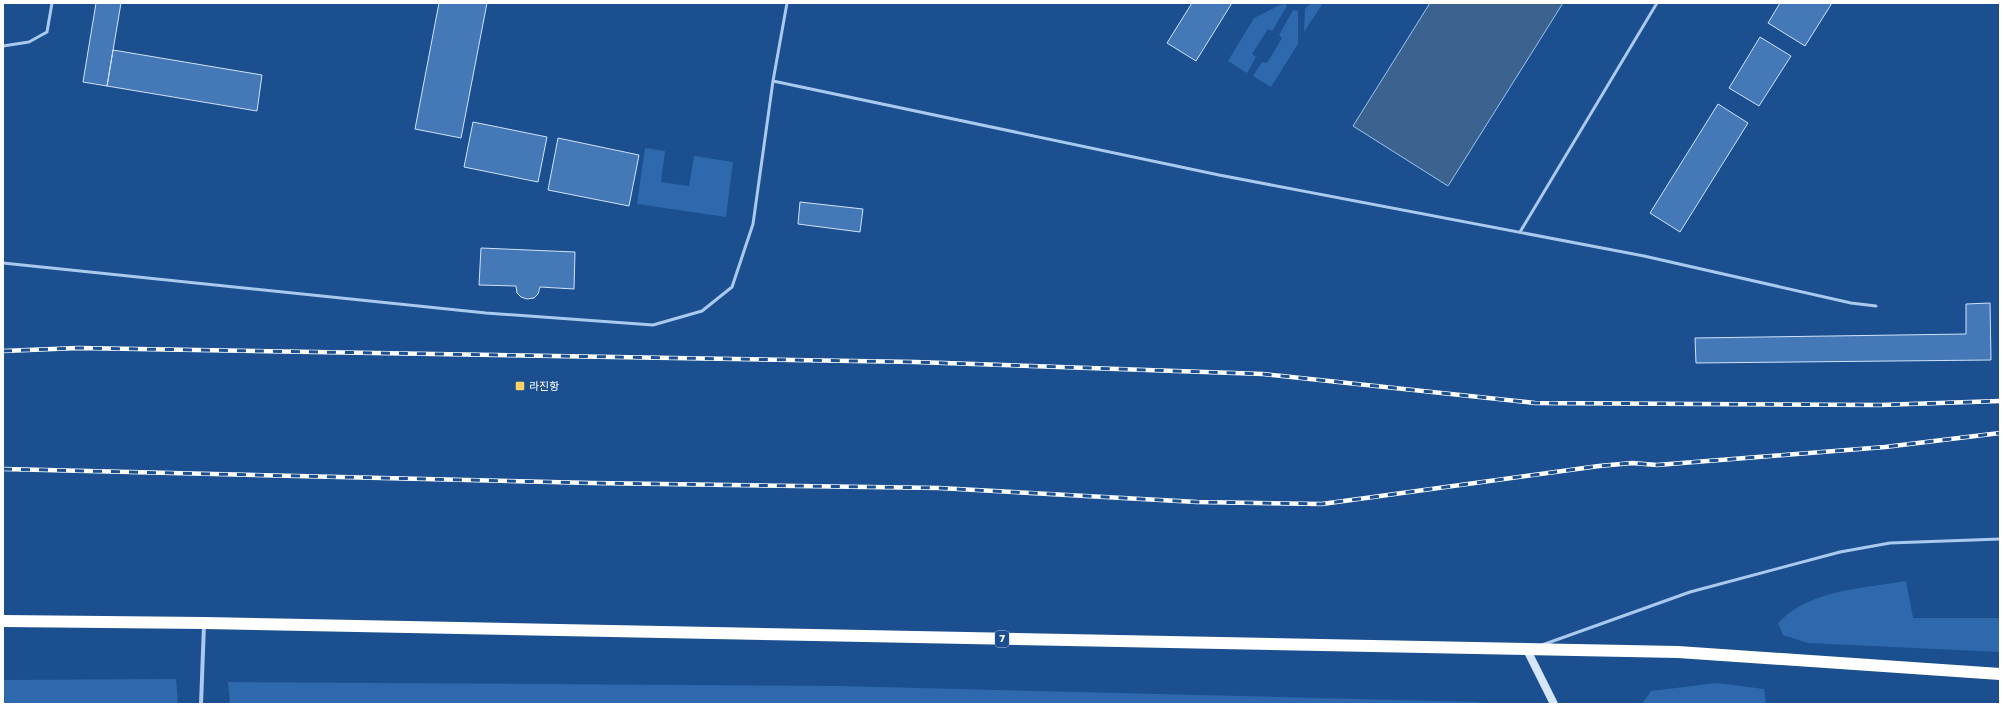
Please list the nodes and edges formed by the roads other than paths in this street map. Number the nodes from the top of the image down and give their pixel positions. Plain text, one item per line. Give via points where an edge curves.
1 (52, 3) edge
2 (787, 3) edge
3 (1657, 3) edge
4 (3, 46) edge
5 (773, 81) junction
6 (1520, 232) junction
7 (3, 263) edge
8 (1876, 306) dead end
9 (2000, 539) edge
10 (3, 621) edge
11 (204, 623) junction
12 (1527, 650) junction
13 (2000, 674) edge
14 (202, 704) edge
15 (1554, 704) edge

1 - 4 lane via 47,32 29,42
2 - 5 lane
3 - 6 lane
5 - 6 lane via 1219,175
5 - 7 lane via 753,224 732,287 702,311 653,325 486,313
6 - 8 lane via 1644,256 1851,303
9 - 12 lane via 1890,543 1840,552 1690,592
10 - 11 highway, 7
11 - 12 highway, 7
11 - 14 street
12 - 13 highway, 7 via 1678,652
12 - 15 street

